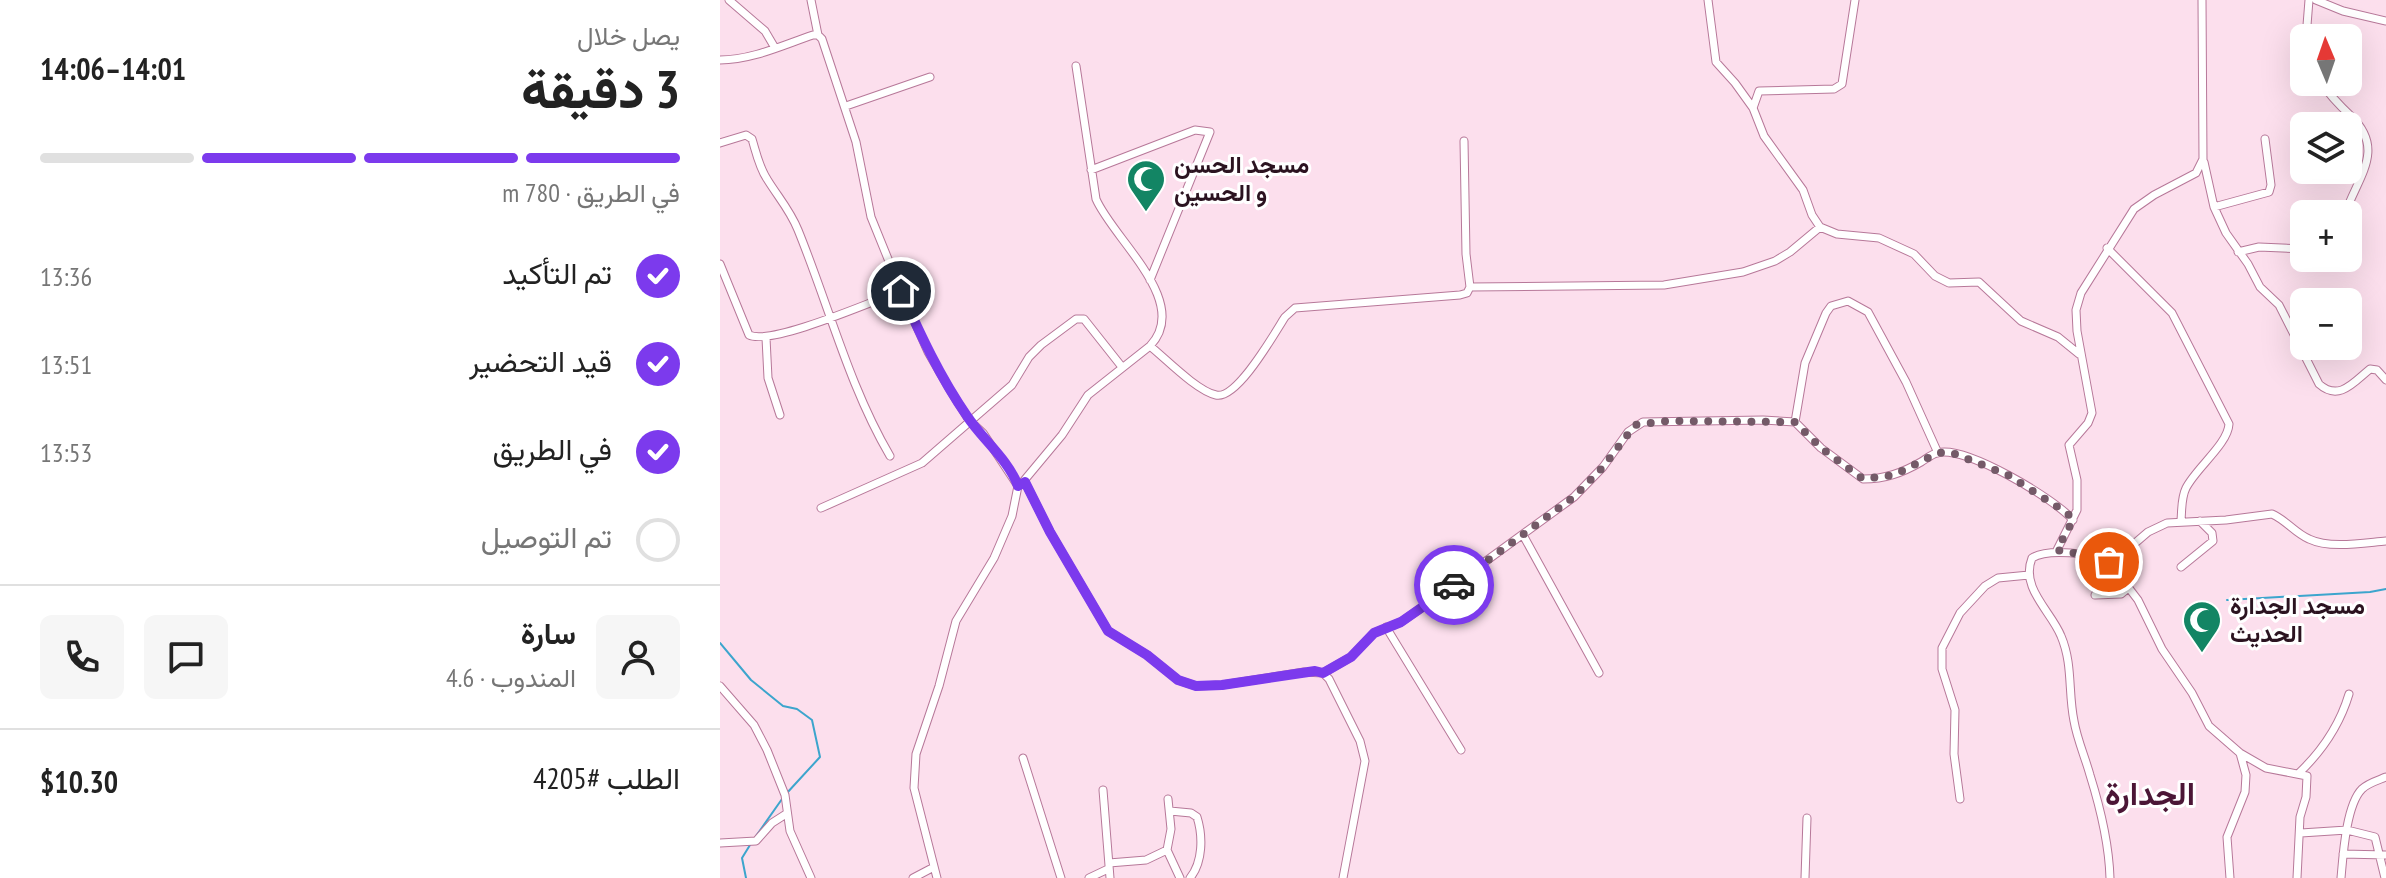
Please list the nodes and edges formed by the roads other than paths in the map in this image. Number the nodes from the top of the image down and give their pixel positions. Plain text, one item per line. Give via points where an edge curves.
1 (729, 0) edge
2 (811, 0) edge
3 (1708, 0) edge
4 (1855, 0) edge
5 (2202, 0) edge
6 (2309, 0) edge
7 (2316, 0) edge
8 (2386, 21) edge
9 (2307, 24) edge
10 (818, 35) junction
11 (775, 48) junction
12 (720, 60) edge
13 (1076, 66) dead end
14 (930, 77) dead end
15 (2330, 96) edge
16 (846, 106) junction
17 (1753, 108) junction
18 (2265, 139) dead end
19 (1464, 141) dead end
20 (720, 143) edge
21 (2203, 159) junction
22 (1091, 170) junction
23 (2196, 173) junction
24 (2207, 176) junction
25 (2351, 200) edge
26 (2214, 207) junction
27 (1820, 227) junction
28 (2107, 248) junction
29 (2290, 248) edge
30 (2238, 252) junction
31 (720, 264) edge
32 (1150, 280) junction
33 (1470, 287) junction
34 (901, 291) junction
35 (832, 316) junction
36 (766, 338) junction
37 (1150, 346) junction
38 (2079, 354) junction
39 (1122, 367) junction
40 (2386, 380) edge
41 (780, 415) dead end
42 (969, 420) junction
43 (1795, 422) junction
44 (1938, 453) junction
45 (890, 456) dead end
46 (1021, 484) junction
47 (821, 508) dead end
48 (2073, 520) junction
49 (2181, 520) junction
50 (2198, 520) junction
51 (1523, 535) junction
52 (2386, 541) edge
53 (2057, 550) junction
54 (2109, 562) junction
55 (2181, 567) dead end
56 (2029, 575) junction
57 (2127, 585) junction
58 (2095, 595) dead end
59 (1386, 627) junction
60 (1323, 673) junction
61 (1599, 673) dead end
62 (720, 686) edge
63 (2349, 694) dead end
64 (1461, 750) dead end
65 (2240, 753) junction
66 (1023, 758) dead end
67 (2299, 773) junction
68 (2386, 777) edge
69 (1103, 790) dead end
70 (1168, 799) dead end
71 (1960, 799) dead end
72 (1170, 811) junction
73 (786, 814) junction
74 (1807, 818) dead end
75 (2347, 830) junction
76 (2301, 833) junction
77 (720, 843) edge
78 (1167, 850) junction
79 (2343, 854) junction
80 (2383, 855) edge
81 (1109, 866) junction
82 (934, 867) junction
83 (811, 878) edge
84 (913, 878) edge
85 (937, 878) edge
86 (1061, 878) edge
87 (1089, 878) edge
88 (1110, 878) edge
89 (1180, 878) edge
90 (1190, 878) edge
91 (1343, 878) edge
92 (1805, 878) edge
93 (2110, 878) edge
94 (2230, 878) edge
95 (2297, 878) edge
96 (2341, 878) edge
97 (2385, 878) edge

1 - 11 street via 765,31
2 - 10 street
3 - 17 street via 1716,62
4 - 17 street via 1842,84 1834,89 1759,91
5 - 21 street
6 - 9 street
7 - 8 street
10 - 11 street
10 - 16 street
11 - 12 street
13 - 22 street
14 - 16 street
15 - 25 street via 2368,139 2366,166
16 - 34 street via 871,217
17 - 27 street via 1764,136 1803,190
18 - 26 street via 2269,192
19 - 33 street
20 - 35 street via 751,137 761,169 787,206
21 - 23 street
21 - 24 street
22 - 32 street via 1103,214
22 - 32 street via 1195,130 1210,132
23 - 24 street
23 - 28 street via 2141,203
24 - 26 street
26 - 30 street
27 - 33 street via 1782,257 1743,272 1664,285
27 - 38 street via 1879,238 1914,254 1949,283 1979,282 2021,321 2058,337
28 - 38 street via 2078,302
28 - 49 street via 2172,313 2229,424 2226,437 2184,491
29 - 30 street
30 - 40 street via 2260,287 2279,305 2323,388 2344,390 2370,369
31 - 36 street via 749,335
32 - 37 street via 1161,304 1162,324
33 - 37 street via 1460,295 1295,308 1239,383 1222,396 1207,392
34 - 35 street
34 - 42 street via 928,352
35 - 36 street
35 - 45 street via 852,378
36 - 41 street via 768,378
37 - 39 street
38 - 48 street via 2093,406 2088,423 2069,445 2077,480
39 - 42 street via 1080,317 1041,345 1017,379
39 - 46 street via 1088,395
42 - 46 street
42 - 47 street via 922,463
43 - 44 street via 1863,479 1894,475
43 - 44 street via 1805,363 1826,313 1848,301 1868,312
43 - 51 street via 1635,425 1589,483
44 - 48 street via 1950,452 2008,475
46 - 60 street via 1108,631 1178,680 1222,685
46 - 82 street via 994,558 956,621 916,754 914,788
48 - 53 street
49 - 50 street
49 - 54 street via 2159,525
50 - 52 street via 2272,514 2315,542
50 - 55 street via 2213,541
51 - 59 street via 1401,622
51 - 61 street
53 - 54 street
53 - 56 street via 2035,556
54 - 57 street
56 - 71 street via 1998,578 1985,586 1954,621 1942,648 1942,669 1954,704
56 - 93 street via 2066,648 2074,723 2094,787
57 - 58 street via 2121,594
57 - 65 street via 2209,726
59 - 60 street
59 - 64 street
60 - 91 street via 1360,741 1365,761
62 - 73 street via 761,737 785,795
63 - 67 street via 2318,755
65 - 67 street via 2272,771
65 - 94 street via 2245,792 2227,837
66 - 86 street
67 - 76 street via 2308,779
68 - 75 street via 2361,790
69 - 81 street
70 - 72 street
72 - 78 street
72 - 90 street via 1191,813 1200,824 1200,861
73 - 77 street via 756,841
73 - 83 street
74 - 92 street
75 - 76 street
75 - 79 street
75 - 80 street via 2375,837
76 - 95 street
78 - 81 street via 1146,860
78 - 89 street
79 - 80 street
79 - 96 street
80 - 97 street
81 - 87 street
81 - 88 street
82 - 84 street
82 - 85 street

